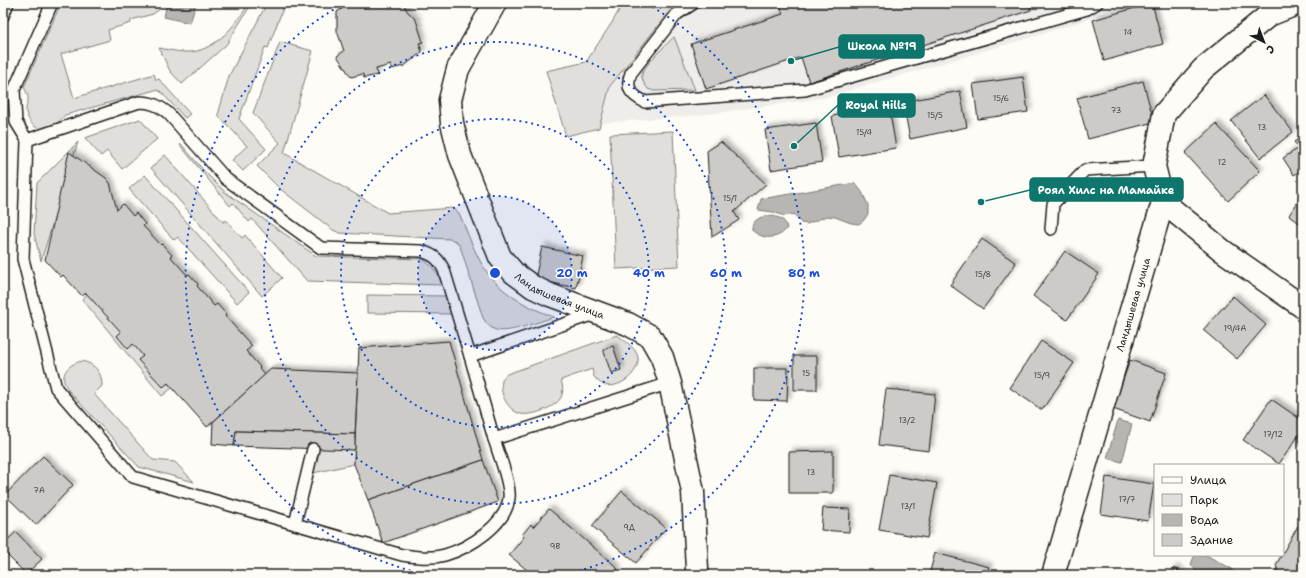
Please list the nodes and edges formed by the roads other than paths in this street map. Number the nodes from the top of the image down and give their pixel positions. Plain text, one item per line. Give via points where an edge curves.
1 (8, 3) edge
2 (52, 3) edge
3 (495, 3) edge
4 (694, 3) edge
5 (1097, 3) edge
6 (1298, 3) edge
7 (3, 16) edge
8 (27, 140) junction
9 (1154, 166) junction
10 (1163, 202) junction
11 (1050, 229) dead end
12 (1303, 307) edge
13 (598, 313) junction
14 (470, 356) junction
15 (670, 383) junction
16 (494, 439) junction
17 (313, 448) dead end
18 (295, 524) junction
19 (696, 575) edge
20 (1053, 575) edge

1 - 7 lane
2 - 8 lane via 14,90 16,122
3 - 13 street, Ландышевая улица via 458,69 450,100 452,123 460,155 500,257 514,273 538,289
4 - 5 lane via 677,14 632,73 628,81 630,90 636,98 645,102 805,90 1087,9
6 - 9 street via 1269,15 1203,69 1164,114
8 - 14 lane via 138,102 160,106 226,179 321,248 421,251 431,254 444,270
8 - 18 lane via 23,259 56,388 133,477
9 - 10 street
9 - 11 lane via 1085,170 1053,204
10 - 12 street via 1224,251
10 - 20 street, Ландышевая улица
13 - 14 lane
13 - 15 street, Ландышевая улица via 628,324 650,336 662,357
14 - 16 lane
15 - 16 lane
15 - 19 street, Ландышевая улица via 693,492
16 - 18 lane via 509,498 503,515 485,534 468,546 444,555 423,558 402,555
17 - 18 lane

